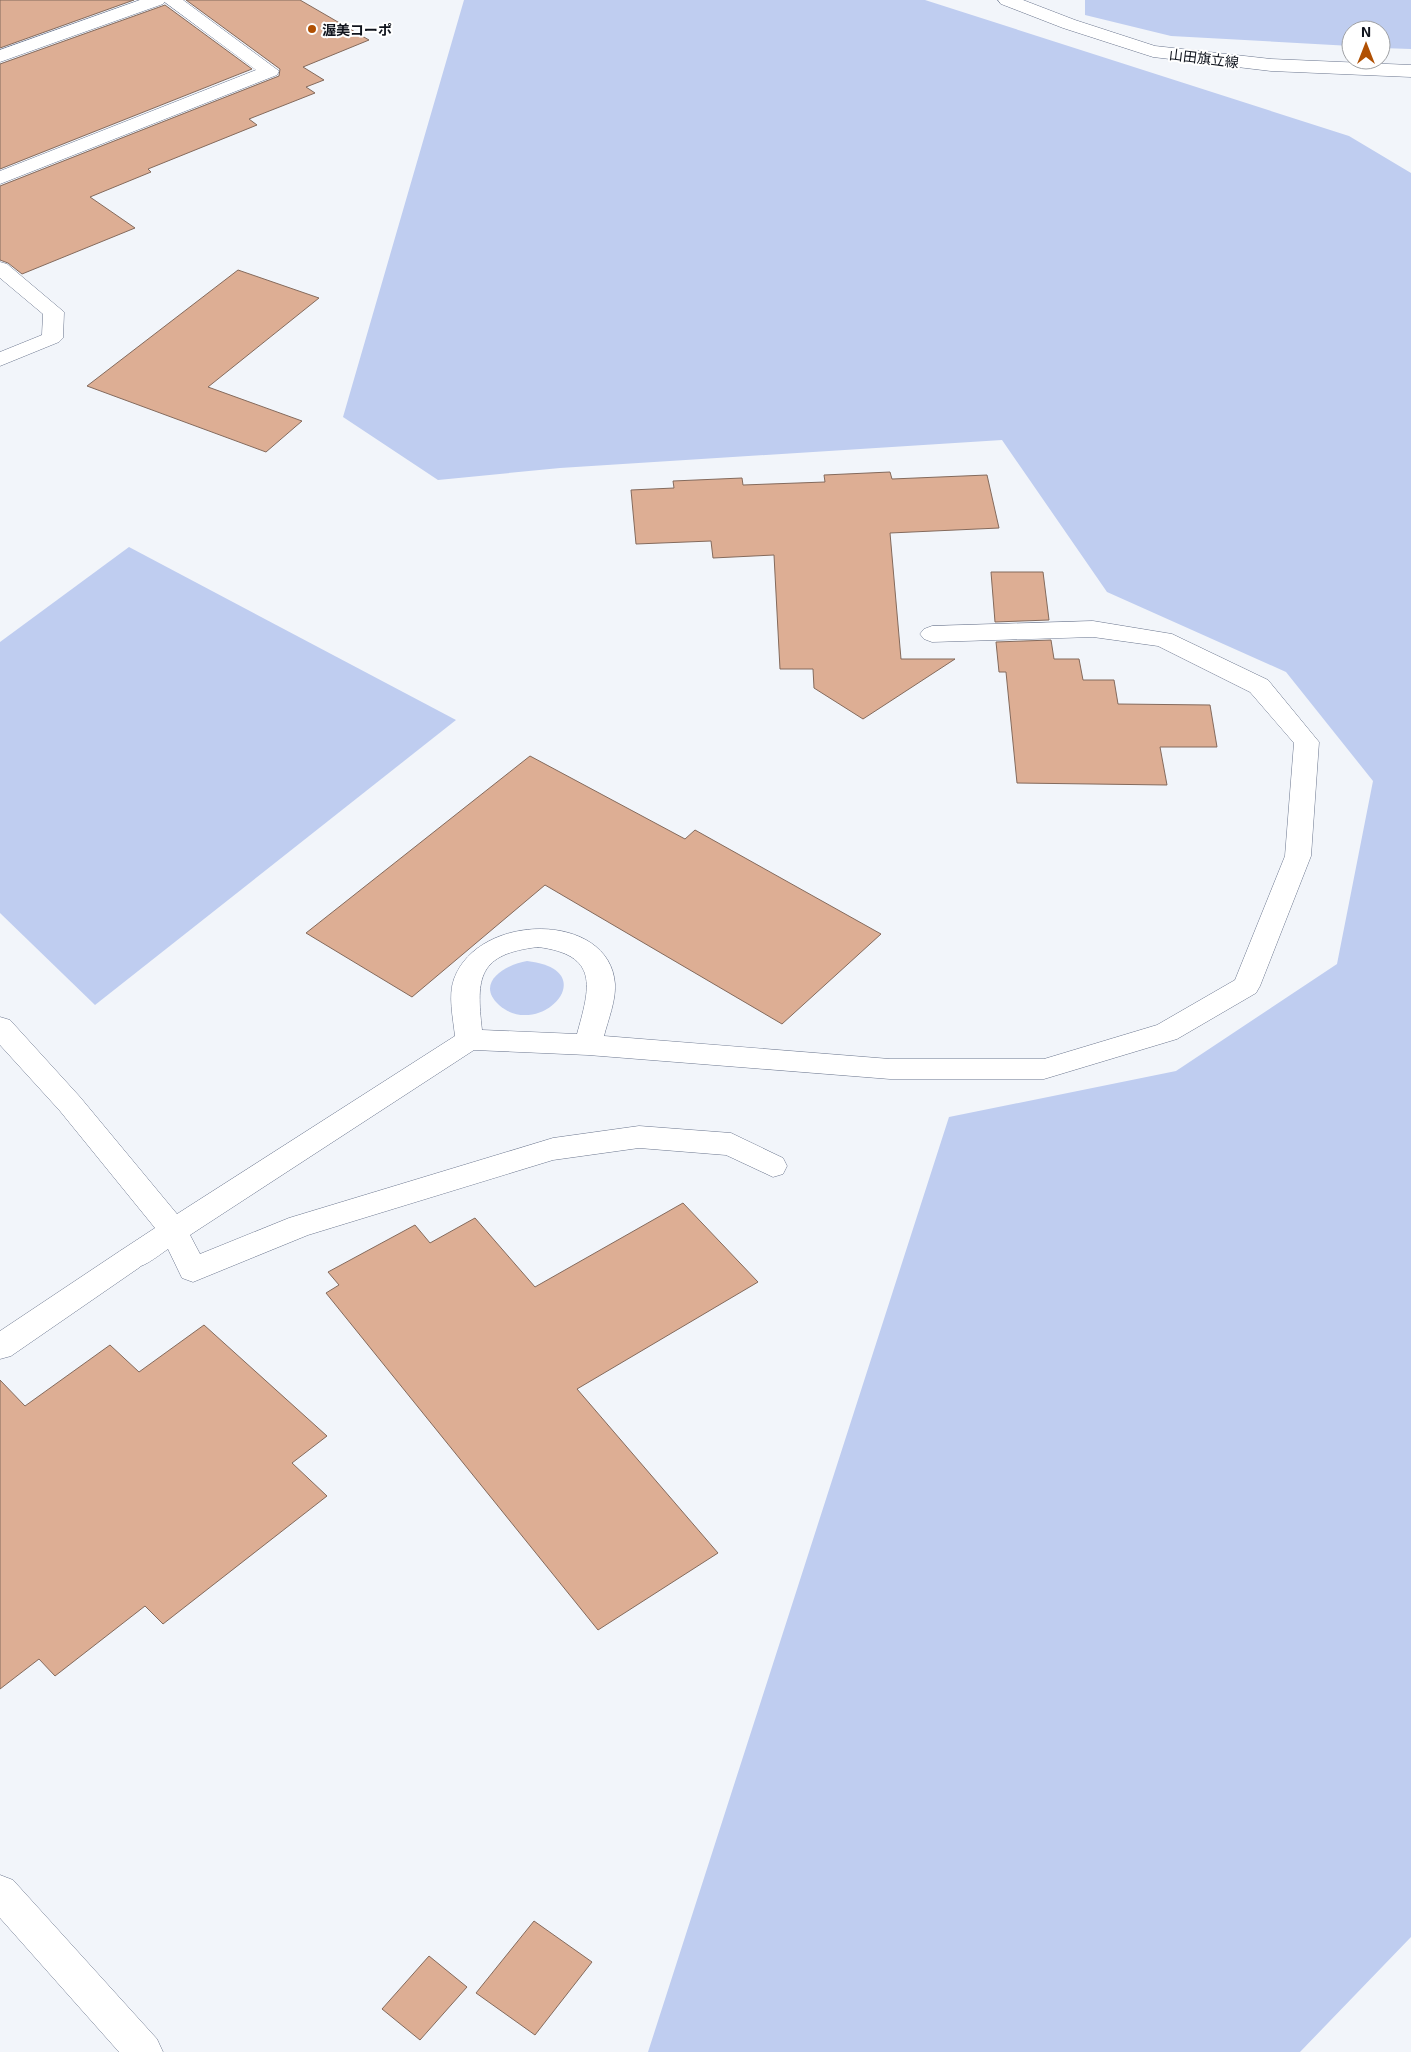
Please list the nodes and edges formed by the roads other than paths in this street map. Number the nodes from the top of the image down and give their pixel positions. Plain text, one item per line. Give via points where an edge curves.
1 (157, 0) edge
2 (171, 0) edge
3 (1007, 0) edge
4 (0, 56) edge
5 (1411, 71) edge
6 (0, 178) edge
7 (0, 268) edge
8 (0, 360) edge
9 (932, 634) dead end
10 (0, 1026) edge
11 (469, 1040) junction
12 (588, 1046) junction
13 (773, 1166) dead end
14 (173, 1230) junction
15 (0, 1347) edge
16 (0, 1892) edge
17 (144, 2052) edge

1 - 4 street
2 - 6 street via 270,71
3 - 5 street, 山田旗立線 via 1068,16 1153,51 1271,66
7 - 8 street via 54,312 52,338
9 - 12 street via 1092,629 1164,639 1259,686 1307,742 1298,856 1246,986 1167,1032 1044,1069 890,1069
10 - 14 street via 70,1104
11 - 12 street
11 - 12 street via 467,979 475,964 488,951 506,942 549,938 569,943 586,953 597,966 601,982
11 - 14 street
13 - 14 street via 731,1144 639,1137 553,1149 299,1226 193,1270
14 - 15 street
16 - 17 street

